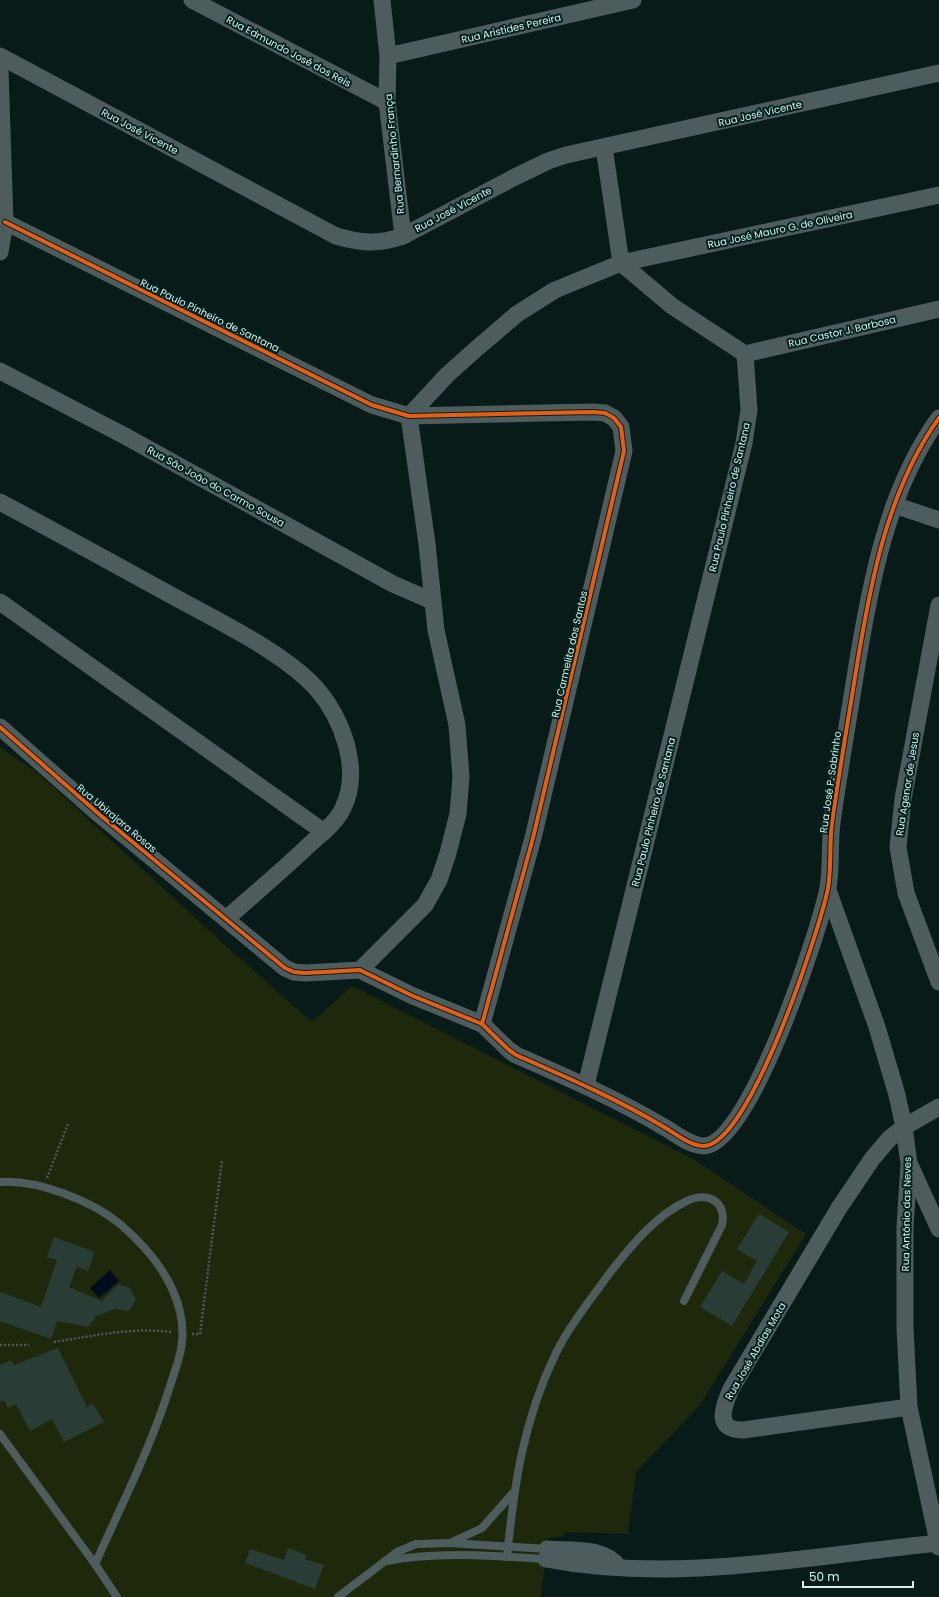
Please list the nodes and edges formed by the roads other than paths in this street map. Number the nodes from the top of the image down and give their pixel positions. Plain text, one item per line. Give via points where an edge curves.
1 (192, 0) edge
2 (382, 0) edge
3 (633, 0) edge
4 (0, 56) edge
5 (388, 56) junction
6 (0, 70) edge
7 (939, 73) edge
8 (387, 102) junction
9 (1, 105) edge
10 (604, 148) junction
11 (1, 153) edge
12 (939, 195) edge
13 (3, 212) edge
14 (403, 236) junction
15 (0, 252) edge
16 (621, 263) junction
17 (939, 309) edge
18 (745, 354) junction
19 (0, 371) edge
20 (410, 416) junction
21 (939, 418) edge
22 (0, 502) edge
23 (894, 505) junction
24 (939, 520) edge
25 (432, 601) junction
26 (0, 602) edge
27 (939, 605) edge
28 (0, 727) edge
29 (324, 832) junction
30 (828, 890) junction
31 (226, 918) junction
32 (360, 970) junction
33 (939, 982) edge
34 (482, 1024) junction
35 (586, 1085) junction
36 (939, 1107) edge
37 (904, 1127) junction
38 (909, 1164) junction
39 (0, 1182) edge
40 (939, 1229) edge
41 (684, 1301) dead end
42 (909, 1407) junction
43 (0, 1434) edge
44 (514, 1492) junction
45 (450, 1544) junction
46 (938, 1545) edge
47 (508, 1546) junction
48 (554, 1555) junction
49 (507, 1557) junction
50 (387, 1561) junction
51 (95, 1564) junction
52 (117, 1597) edge
53 (338, 1597) edge

1 - 8 street, Rua Edmundo José dos Reis
2 - 5 street, Rua Bernardinho França
3 - 5 street, Rua Aristides Pereira
4 - 14 street, Rua José Vicente via 336,236 373,243
5 - 8 street, Rua Bernardinho França
6 - 9 street
7 - 10 street, Rua José Vicente
8 - 14 street, Rua Bernardinho França
9 - 11 street
10 - 14 street, Rua José Vicente via 548,161
10 - 16 street
11 - 13 street
12 - 16 street, Rua José Mauro G. de Oliveira
13 - 15 street
13 - 20 street, Rua Paulo Pinheiro de Santana via 372,405
16 - 18 street via 672,306
16 - 20 street via 555,290 517,314 447,375
17 - 18 street, Rua Castor J. Barbosa
18 - 35 street, Rua Paulo Pinheiro de Santana via 749,410 744,443
19 - 25 street, Rua São João do Carmo Sousa via 125,436 393,584
20 - 25 street
20 - 34 street, Rua Carmelita dos Santos via 605,413 614,418 621,427 624,438 624,451 611,509 533,838
21 - 23 street, Rua José P. Sobrinho via 910,468
22 - 29 street via 228,626 278,657 316,688 339,723 349,764 350,785 347,798 335,821
23 - 24 street
23 - 30 street, Rua José P. Sobrinho via 862,633 829,844
25 - 32 street via 457,725 461,777 458,814 439,880 425,905
26 - 29 street
27 - 33 street, Rua Agenor de Jesus via 903,799 898,847 906,892
28 - 31 street, Rua Ubirajara Rosas via 94,810
29 - 31 street
30 - 35 street, Rua José P. Sobrinho via 775,1047 741,1110 726,1134 719,1140 706,1146 693,1144
30 - 37 street, Rua Antônio das Neves via 877,1027
31 - 32 street, Rua Ubirajara Rosas via 285,968 294,972
32 - 34 street
34 - 35 street via 516,1055
36 - 37 street
37 - 38 street, Rua Antônio das Neves
37 - 42 street, Rua José Abdias Mota via 889,1139 872,1159 839,1208 731,1389 723,1415 724,1424 729,1428 743,1430
38 - 40 street
38 - 42 street, Rua Antônio das Neves via 905,1227 905,1328
39 - 51 lane via 8,1181 43,1188 69,1196 107,1214 151,1253 173,1285 181,1314 182,1342 167,1394 153,1433
41 - 44 lane via 722,1225 724,1216 723,1208 718,1203 705,1197 693,1197 683,1202 646,1231 628,1250 579,1314 555,1354 542,1387 524,1443
42 - 46 street, Rua Antônio das Neves
43 - 51 lane
44 - 45 lane via 482,1528
44 - 47 lane
45 - 47 lane
45 - 50 lane via 416,1544 402,1549
46 - 48 street via 685,1570 620,1569 609,1557 584,1551
47 - 48 lane
47 - 49 lane
48 - 49 lane
49 - 50 lane via 436,1556
50 - 53 lane
51 - 52 lane

